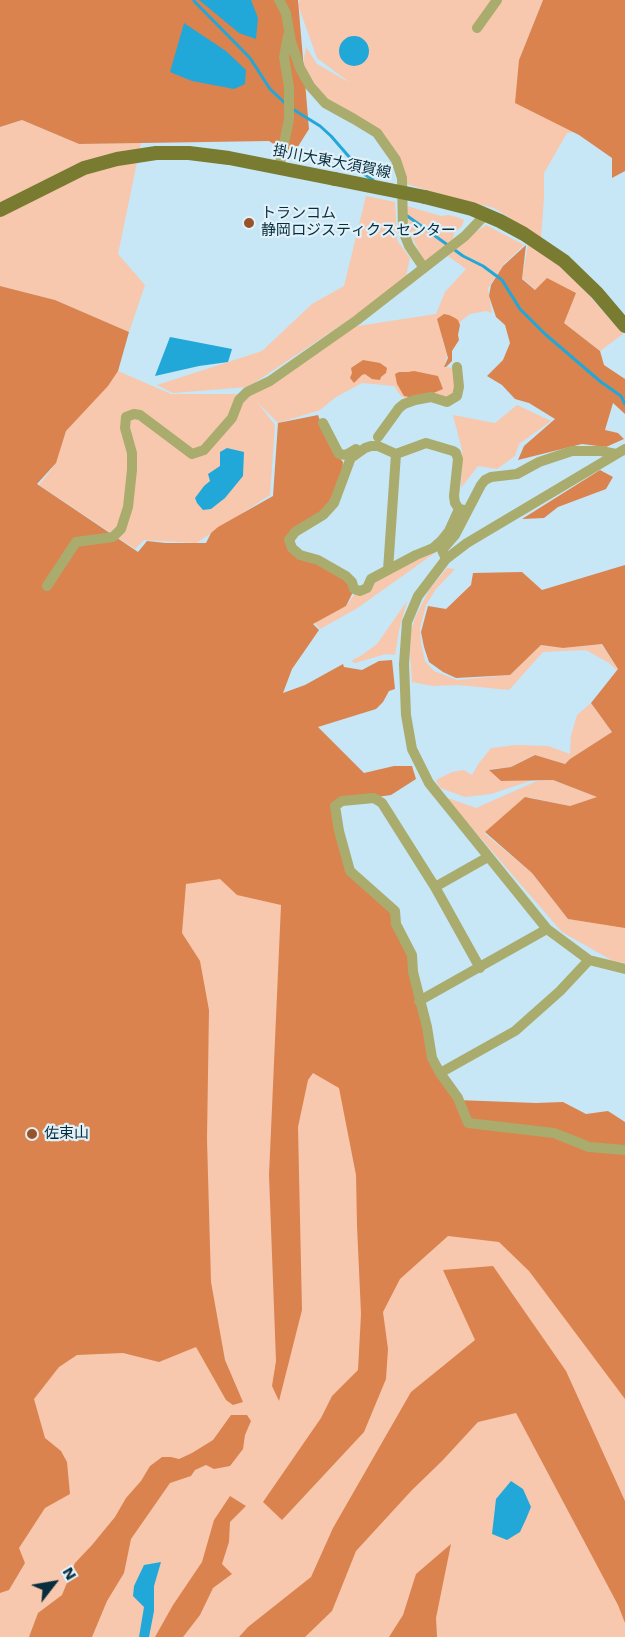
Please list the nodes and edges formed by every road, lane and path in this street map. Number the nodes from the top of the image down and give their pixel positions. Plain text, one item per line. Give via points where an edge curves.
1 (279, 0) edge
2 (496, 0) edge
3 (477, 28) dead end
4 (288, 29) junction
5 (279, 168) junction
6 (0, 210) edge
7 (485, 215) junction
8 (424, 268) junction
9 (625, 326) edge
10 (457, 367) dead end
11 (395, 422) dead end
12 (323, 423) dead end
13 (378, 437) junction
14 (620, 451) edge
15 (396, 454) junction
16 (352, 455) junction
17 (463, 510) junction
18 (446, 559) junction
19 (388, 570) junction
20 (47, 586) dead end
21 (488, 857) junction
22 (435, 887) junction
23 (547, 929) junction
24 (590, 960) junction
25 (480, 968) junction
26 (625, 969) edge
27 (419, 1001) junction
28 (440, 1073) junction
29 (625, 1150) edge

1 - 4 street
2 - 3 street
4 - 5 street via 284,57 289,119
4 - 8 street via 310,86 325,103 377,133 396,160 402,178 403,231
5 - 6 main road, 掛川大東大須賀線 via 189,153 156,153 84,168
5 - 7 main road, 掛川大東大須賀線, bridge via 425,197
7 - 8 street
7 - 9 main road, 掛川大東大須賀線 via 524,234 564,261
8 - 20 street via 270,381 247,392 232,418 204,450 192,454 140,415 126,417 132,470 121,529 113,537 76,542
10 - 13 street via 457,396 447,402 431,398 404,404
11 - 13 street
12 - 16 street via 339,454
13 - 16 street
14 - 17 street via 572,451 518,474 490,477
14 - 18 street
15 - 16 street via 371,446
15 - 17 street via 426,443 456,453 454,496
15 - 19 street
16 - 19 street via 334,503 323,515 295,532 289,544 300,555 346,576 354,589 360,591
17 - 18 street via 455,535 442,550
17 - 19 street via 441,541
18 - 21 street via 418,596 407,622 406,715 412,749 429,783
21 - 22 street
21 - 23 street
22 - 25 street
22 - 27 street via 382,802 375,798 342,801 335,806 350,871 394,911 396,924 412,955
23 - 24 street
23 - 25 street
24 - 26 street
24 - 28 street via 515,1031
25 - 27 street
27 - 28 street via 432,1058
28 - 29 street via 458,1098 468,1123 554,1133 589,1147

